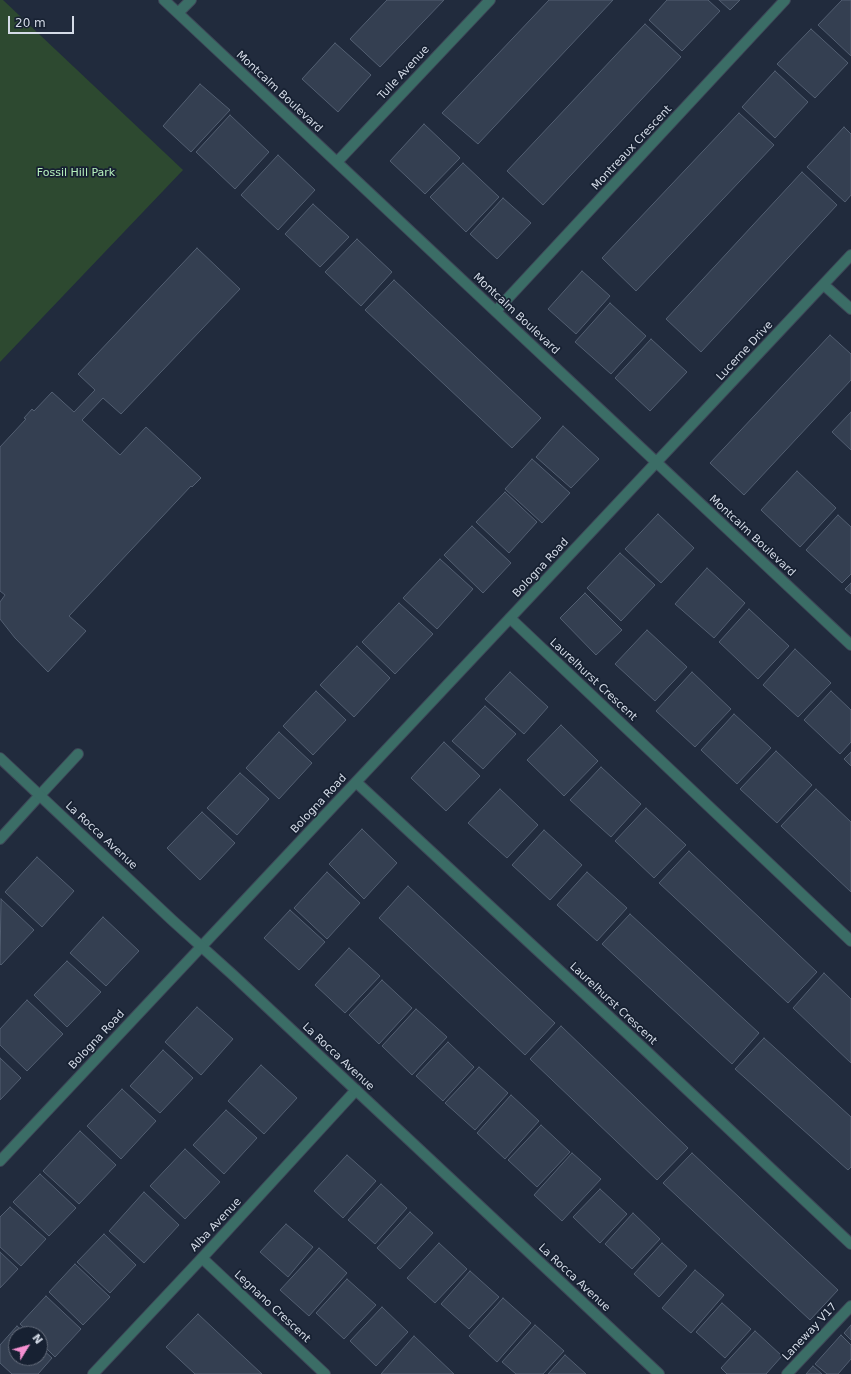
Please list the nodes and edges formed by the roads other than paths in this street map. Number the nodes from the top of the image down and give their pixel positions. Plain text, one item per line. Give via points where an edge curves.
1 (164, 0) edge
2 (191, 0) edge
3 (490, 0) edge
4 (786, 0) edge
5 (178, 13) junction
6 (337, 162) junction
7 (851, 255) edge
8 (824, 285) junction
9 (851, 309) edge
10 (496, 311) junction
11 (656, 462) junction
12 (510, 618) junction
13 (851, 645) edge
14 (78, 754) dead end
15 (0, 758) edge
16 (356, 782) junction
17 (40, 795) junction
18 (0, 839) edge
19 (851, 941) edge
20 (201, 947) junction
21 (356, 1090) junction
22 (0, 1162) edge
23 (851, 1244) edge
24 (202, 1258) junction
25 (851, 1306) edge
26 (93, 1374) edge
27 (325, 1374) edge
28 (659, 1374) edge
29 (787, 1374) edge

1 - 5 street, Montcalm Boulevard
2 - 5 street
3 - 6 street, Tulle Avenue
4 - 10 street, Montreaux Crescent
5 - 6 street, Montcalm Boulevard
6 - 10 street, Montcalm Boulevard
7 - 8 street, Lucerne Drive
8 - 9 street
8 - 11 street, Lucerne Drive
10 - 11 street, Montcalm Boulevard
11 - 12 street, Bologna Road
11 - 13 street, Montcalm Boulevard
12 - 16 street, Bologna Road
12 - 19 street, Laurelhurst Crescent
14 - 17 street
15 - 17 street, La Rocca Avenue
16 - 20 street, Bologna Road
16 - 23 street, Laurelhurst Crescent
17 - 18 street
17 - 20 street, La Rocca Avenue
20 - 21 street, La Rocca Avenue
20 - 22 street, Bologna Road
21 - 24 street, Alba Avenue
21 - 28 street, La Rocca Avenue
24 - 26 street, Alba Avenue
24 - 27 street, Legnano Crescent
25 - 29 street, Laneway V17

